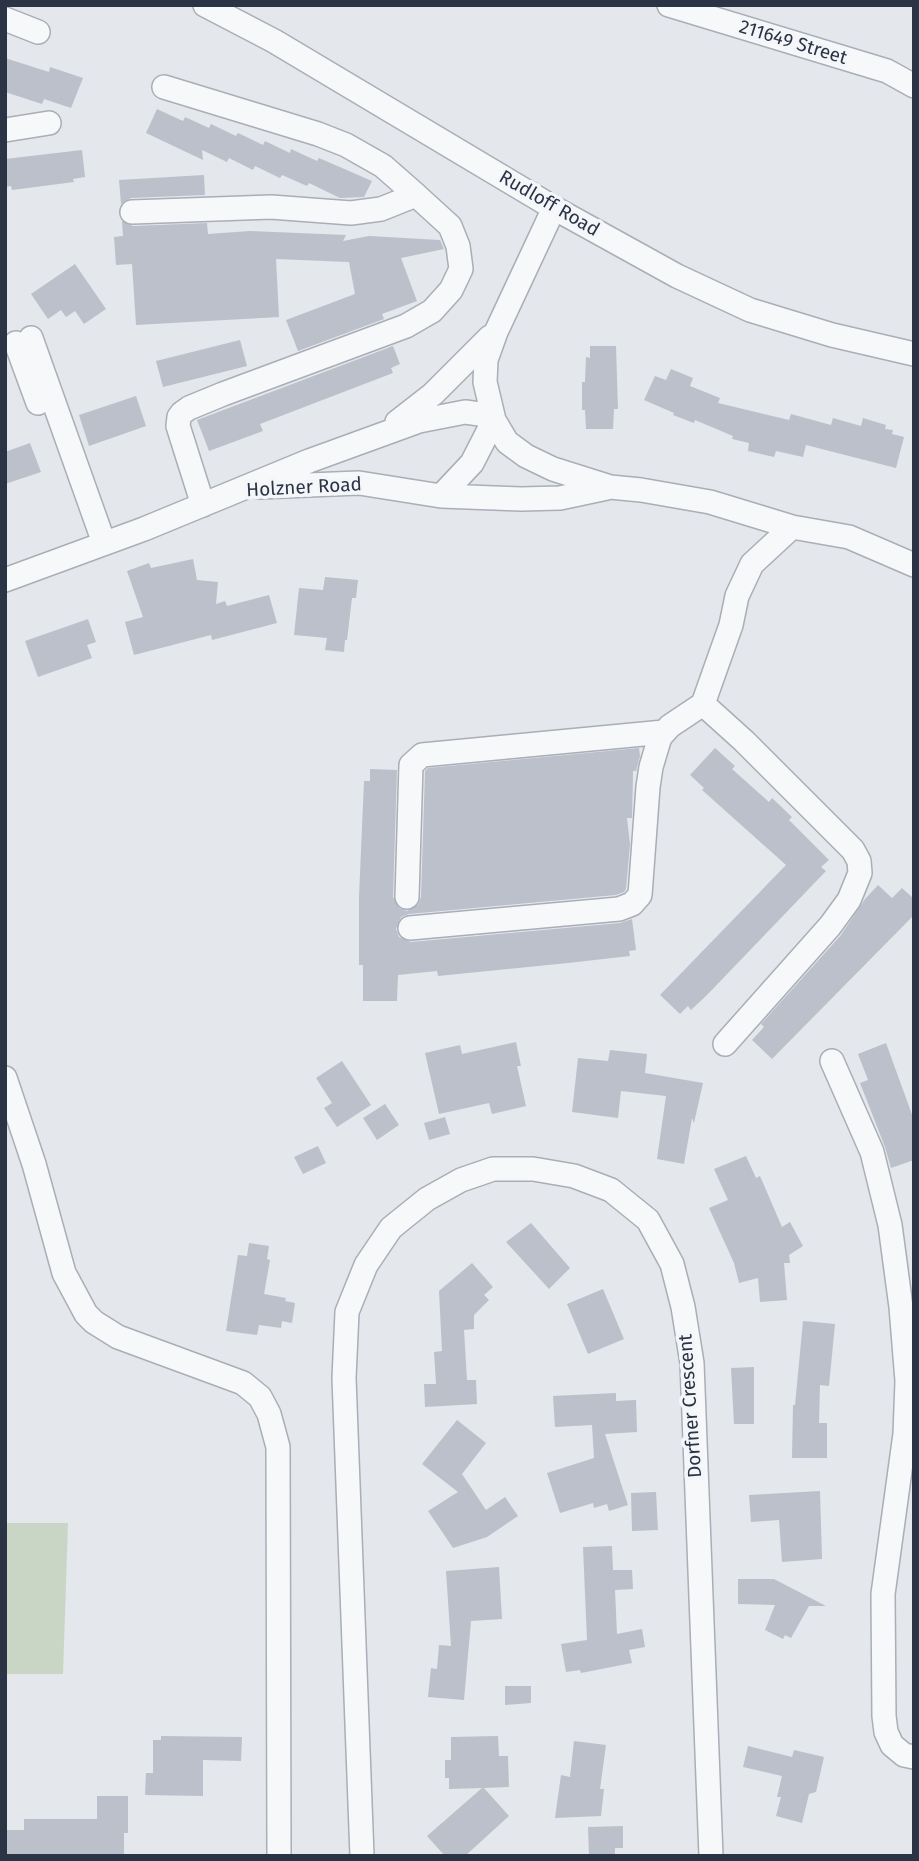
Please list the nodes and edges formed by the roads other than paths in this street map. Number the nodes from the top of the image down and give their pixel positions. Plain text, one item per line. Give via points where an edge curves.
1 (205, 5) edge
2 (669, 5) edge
3 (5, 19) edge
4 (38, 32) dead end
5 (914, 86) edge
6 (164, 87) dead end
7 (49, 123) dead end
8 (5, 130) edge
9 (416, 195) junction
10 (554, 208) junction
11 (132, 212) dead end
12 (496, 331) junction
13 (24, 341) dead end
14 (914, 354) edge
15 (495, 420) junction
16 (371, 439) junction
17 (246, 487) junction
18 (610, 487) junction
19 (441, 496) junction
20 (203, 505) junction
21 (792, 527) junction
22 (97, 545) junction
23 (914, 565) edge
24 (5, 580) edge
25 (704, 704) junction
26 (664, 732) junction
27 (407, 897) dead end
28 (411, 928) dead end
29 (725, 1044) dead end
30 (832, 1061) dead end
31 (5, 1078) edge
32 (914, 1757) edge
33 (279, 1856) edge
34 (362, 1856) edge
35 (711, 1856) edge

1 - 10 street, Rudloff Road via 274,41
2 - 5 street, 211649 Street via 887,71
3 - 4 street
6 - 9 street via 346,145 383,166
7 - 8 street
9 - 11 street via 381,209 351,213 271,206
9 - 20 street via 450,226 458,246 461,270 451,290 432,311 406,326 183,412 178,426
10 - 12 street
10 - 14 street, Rudloff Road via 677,276 750,310
12 - 15 street via 486,360 485,382
12 - 16 street via 412,412
13 - 22 street
15 - 16 street via 457,413
15 - 18 street via 507,442 526,456
15 - 19 street via 472,463
16 - 17 street
17 - 19 street, Holzner Road via 359,483
17 - 20 street, Holzner Road
18 - 19 street, Holzner Road via 559,498
18 - 21 street via 710,502
20 - 22 street, Holzner Road
21 - 23 street via 849,537
21 - 25 street via 752,565 737,596
22 - 24 street, Holzner Road
25 - 26 street
25 - 29 street via 853,850 860,873 831,926
26 - 27 street via 422,755 411,765
26 - 28 street via 651,767 640,895 632,905
30 - 32 street via 872,1152 890,1225 901,1307 907,1381 905,1434 883,1594 884,1716 892,1745
31 - 33 street via 64,1273 86,1314 118,1337 243,1383 260,1397 270,1414 278,1447
34 - 35 street, Dorfner Crescent via 344,1378 347,1312 366,1265 391,1228 427,1199 493,1169 574,1176 611,1191 648,1220 672,1264 692,1363

